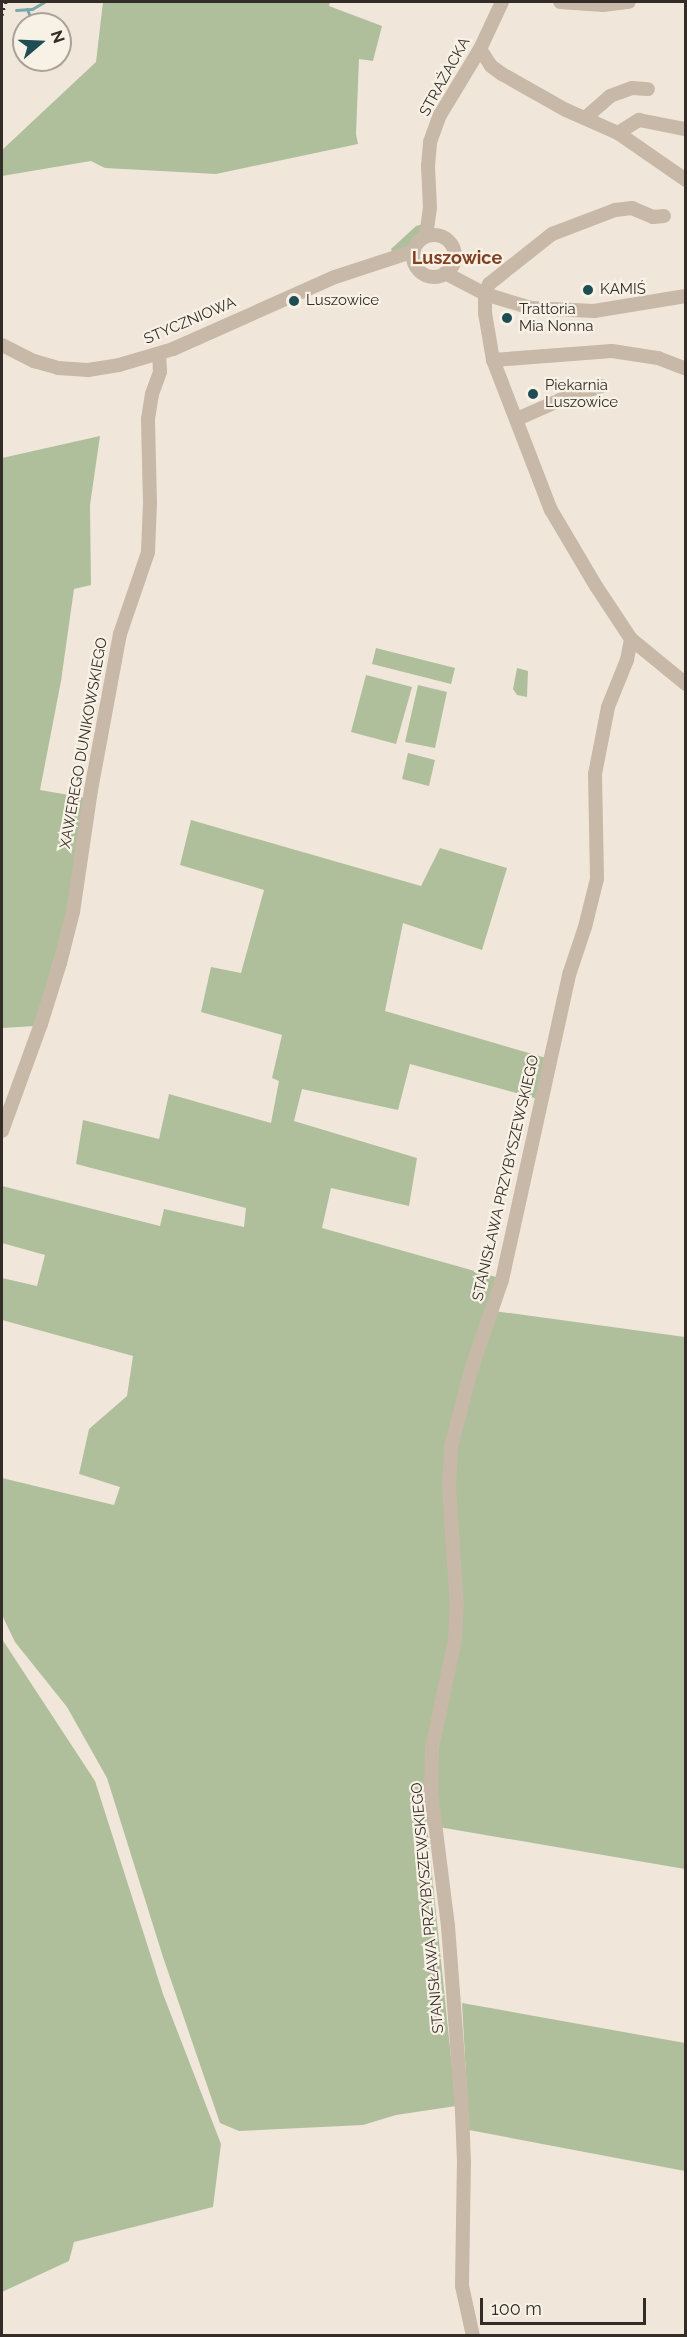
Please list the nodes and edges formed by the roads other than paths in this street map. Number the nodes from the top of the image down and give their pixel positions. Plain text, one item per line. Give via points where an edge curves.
1 (502, 2) edge
2 (560, 2) edge
3 (628, 2) edge
4 (480, 49) junction
5 (648, 89) dead end
6 (585, 118) junction
7 (685, 129) edge
8 (618, 133) junction
9 (686, 180) edge
10 (664, 216) dead end
11 (433, 236) junction
12 (415, 257) junction
13 (454, 260) junction
14 (445, 273) junction
15 (473, 286) junction
16 (485, 294) junction
17 (686, 296) edge
18 (2, 345) edge
19 (159, 354) junction
20 (493, 360) junction
21 (686, 369) edge
22 (602, 386) dead end
23 (517, 419) junction
24 (631, 639) junction
25 (686, 684) edge
26 (2, 1131) edge
27 (473, 2336) edge

1 - 4 street, STRAŻACKA
2 - 3 street
4 - 6 street via 502,74
4 - 11 street, STRAŻACKA via 440,115 430,141
5 - 6 street via 632,88 609,96
6 - 8 street
7 - 8 street via 639,120
8 - 9 street
10 - 16 street via 653,217 633,208 615,210 561,229 489,284
11 - 12 street via 421,240
11 - 13 street via 449,241
12 - 14 street via 428,276
12 - 19 street, STYCZNIOWA via 386,261 334,277
13 - 14 street
13 - 15 street
14 - 15 street
15 - 16 street
16 - 17 street via 531,308 594,311
16 - 20 street
18 - 19 street, STYCZNIOWA via 46,365 72,370 104,368
19 - 26 street, XAWEREGO DUNIKOWSKIEGO via 160,372 148,418 148,552 120,634 73,912 41,1024
20 - 21 street via 612,351 658,358
20 - 23 street
22 - 23 street
23 - 24 street via 551,510
24 - 25 street
24 - 27 street, STANISŁAWA PRZYBYSZEWSKIEGO via 608,707 595,774 597,879 570,972 502,1280 471,1370 451,1447 449,1488 457,1607 432,1748 432,1792 448,1926 462,2112 462,2286

